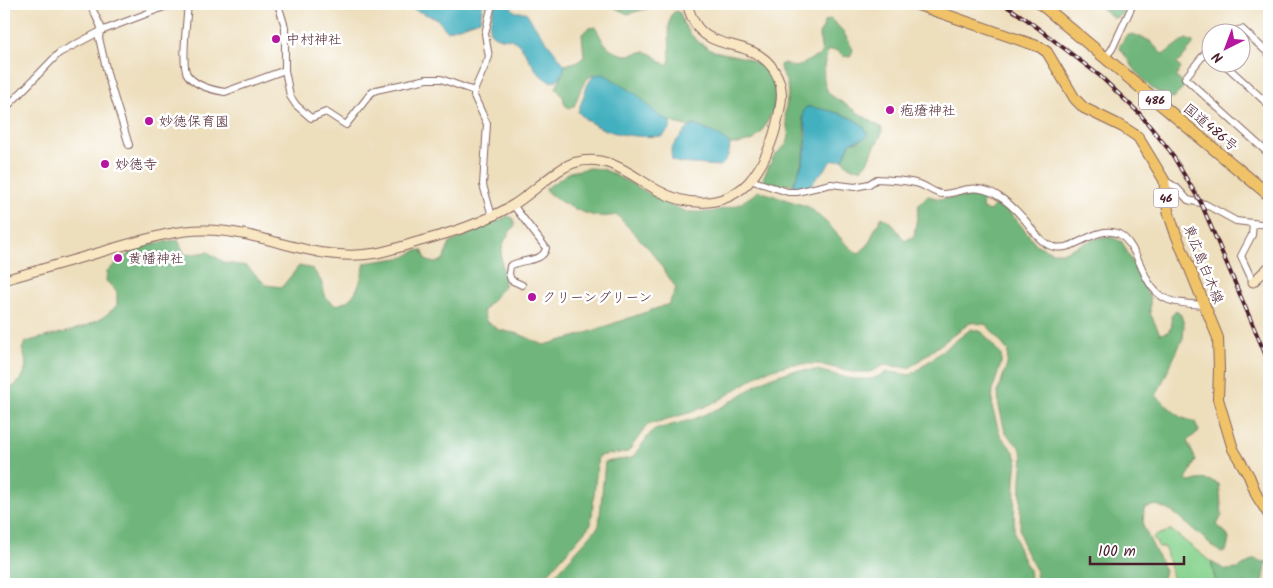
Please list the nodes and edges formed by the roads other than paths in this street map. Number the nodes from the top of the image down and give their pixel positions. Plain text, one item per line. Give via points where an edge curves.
1 (90, 4) edge
2 (172, 4) edge
3 (188, 4) edge
4 (278, 4) edge
5 (492, 4) edge
6 (688, 4) edge
7 (915, 4) edge
8 (1041, 4) edge
9 (1133, 4) edge
10 (101, 31) junction
11 (1250, 36) edge
12 (1269, 54) edge
13 (1105, 58) junction
14 (1200, 61) edge
15 (284, 70) junction
16 (1233, 72) edge
17 (474, 91) junction
18 (1269, 105) edge
19 (4, 110) edge
20 (128, 145) dead end
21 (1269, 154) edge
22 (750, 180) junction
23 (1164, 180) junction
24 (1269, 195) edge
25 (513, 205) junction
26 (492, 216) junction
27 (1253, 224) junction
28 (1269, 224) edge
29 (1269, 267) edge
30 (4, 280) edge
31 (1253, 282) joint
32 (522, 285) dead end
33 (1206, 305) junction
34 (1269, 515) edge

1 - 10 street
2 - 10 street
3 - 15 street via 185,71 195,82 224,92
4 - 15 street via 285,27
5 - 17 street via 485,34 489,57
6 - 22 street via 692,19 707,36 762,57 780,81 781,102 772,139
7 - 23 main road, 東広島白木線 / 46 via 1040,47 1047,52 1075,99 1084,108 1138,137
8 - 13 highway, 国道486号 / 486
9 - 13 street
10 - 19 street via 59,53
10 - 20 street via 99,38 108,77
11 - 12 street
13 - 24 highway, 国道486号 / 486
14 - 21 street via 1185,78
15 - 17 street via 290,96 296,105 311,118 326,112 346,125 376,90 426,79 441,79
16 - 18 street
17 - 26 street via 487,124 483,184
22 - 25 street via 727,198 698,203 659,192 613,164 588,160 565,168
22 - 33 street via 788,192 831,184 869,184 877,179 921,184 940,194 970,188 987,191 1012,207 1039,239 1051,246 1070,245 1099,232 1120,235 1134,251 1155,292 1176,303
23 - 27 street via 1188,200 1206,204 1236,221
23 - 33 main road, 東広島白木線 / 46 via 1171,218
25 - 26 street
25 - 32 street via 546,248 540,258 510,266 511,280
26 - 30 street via 453,233 359,256 323,254 227,231 174,233
27 - 28 street
27 - 31 street via 1252,235 1241,256
29 - 31 street
33 - 34 main road, 東広島白木線 / 46 via 1218,338 1218,399 1233,449

